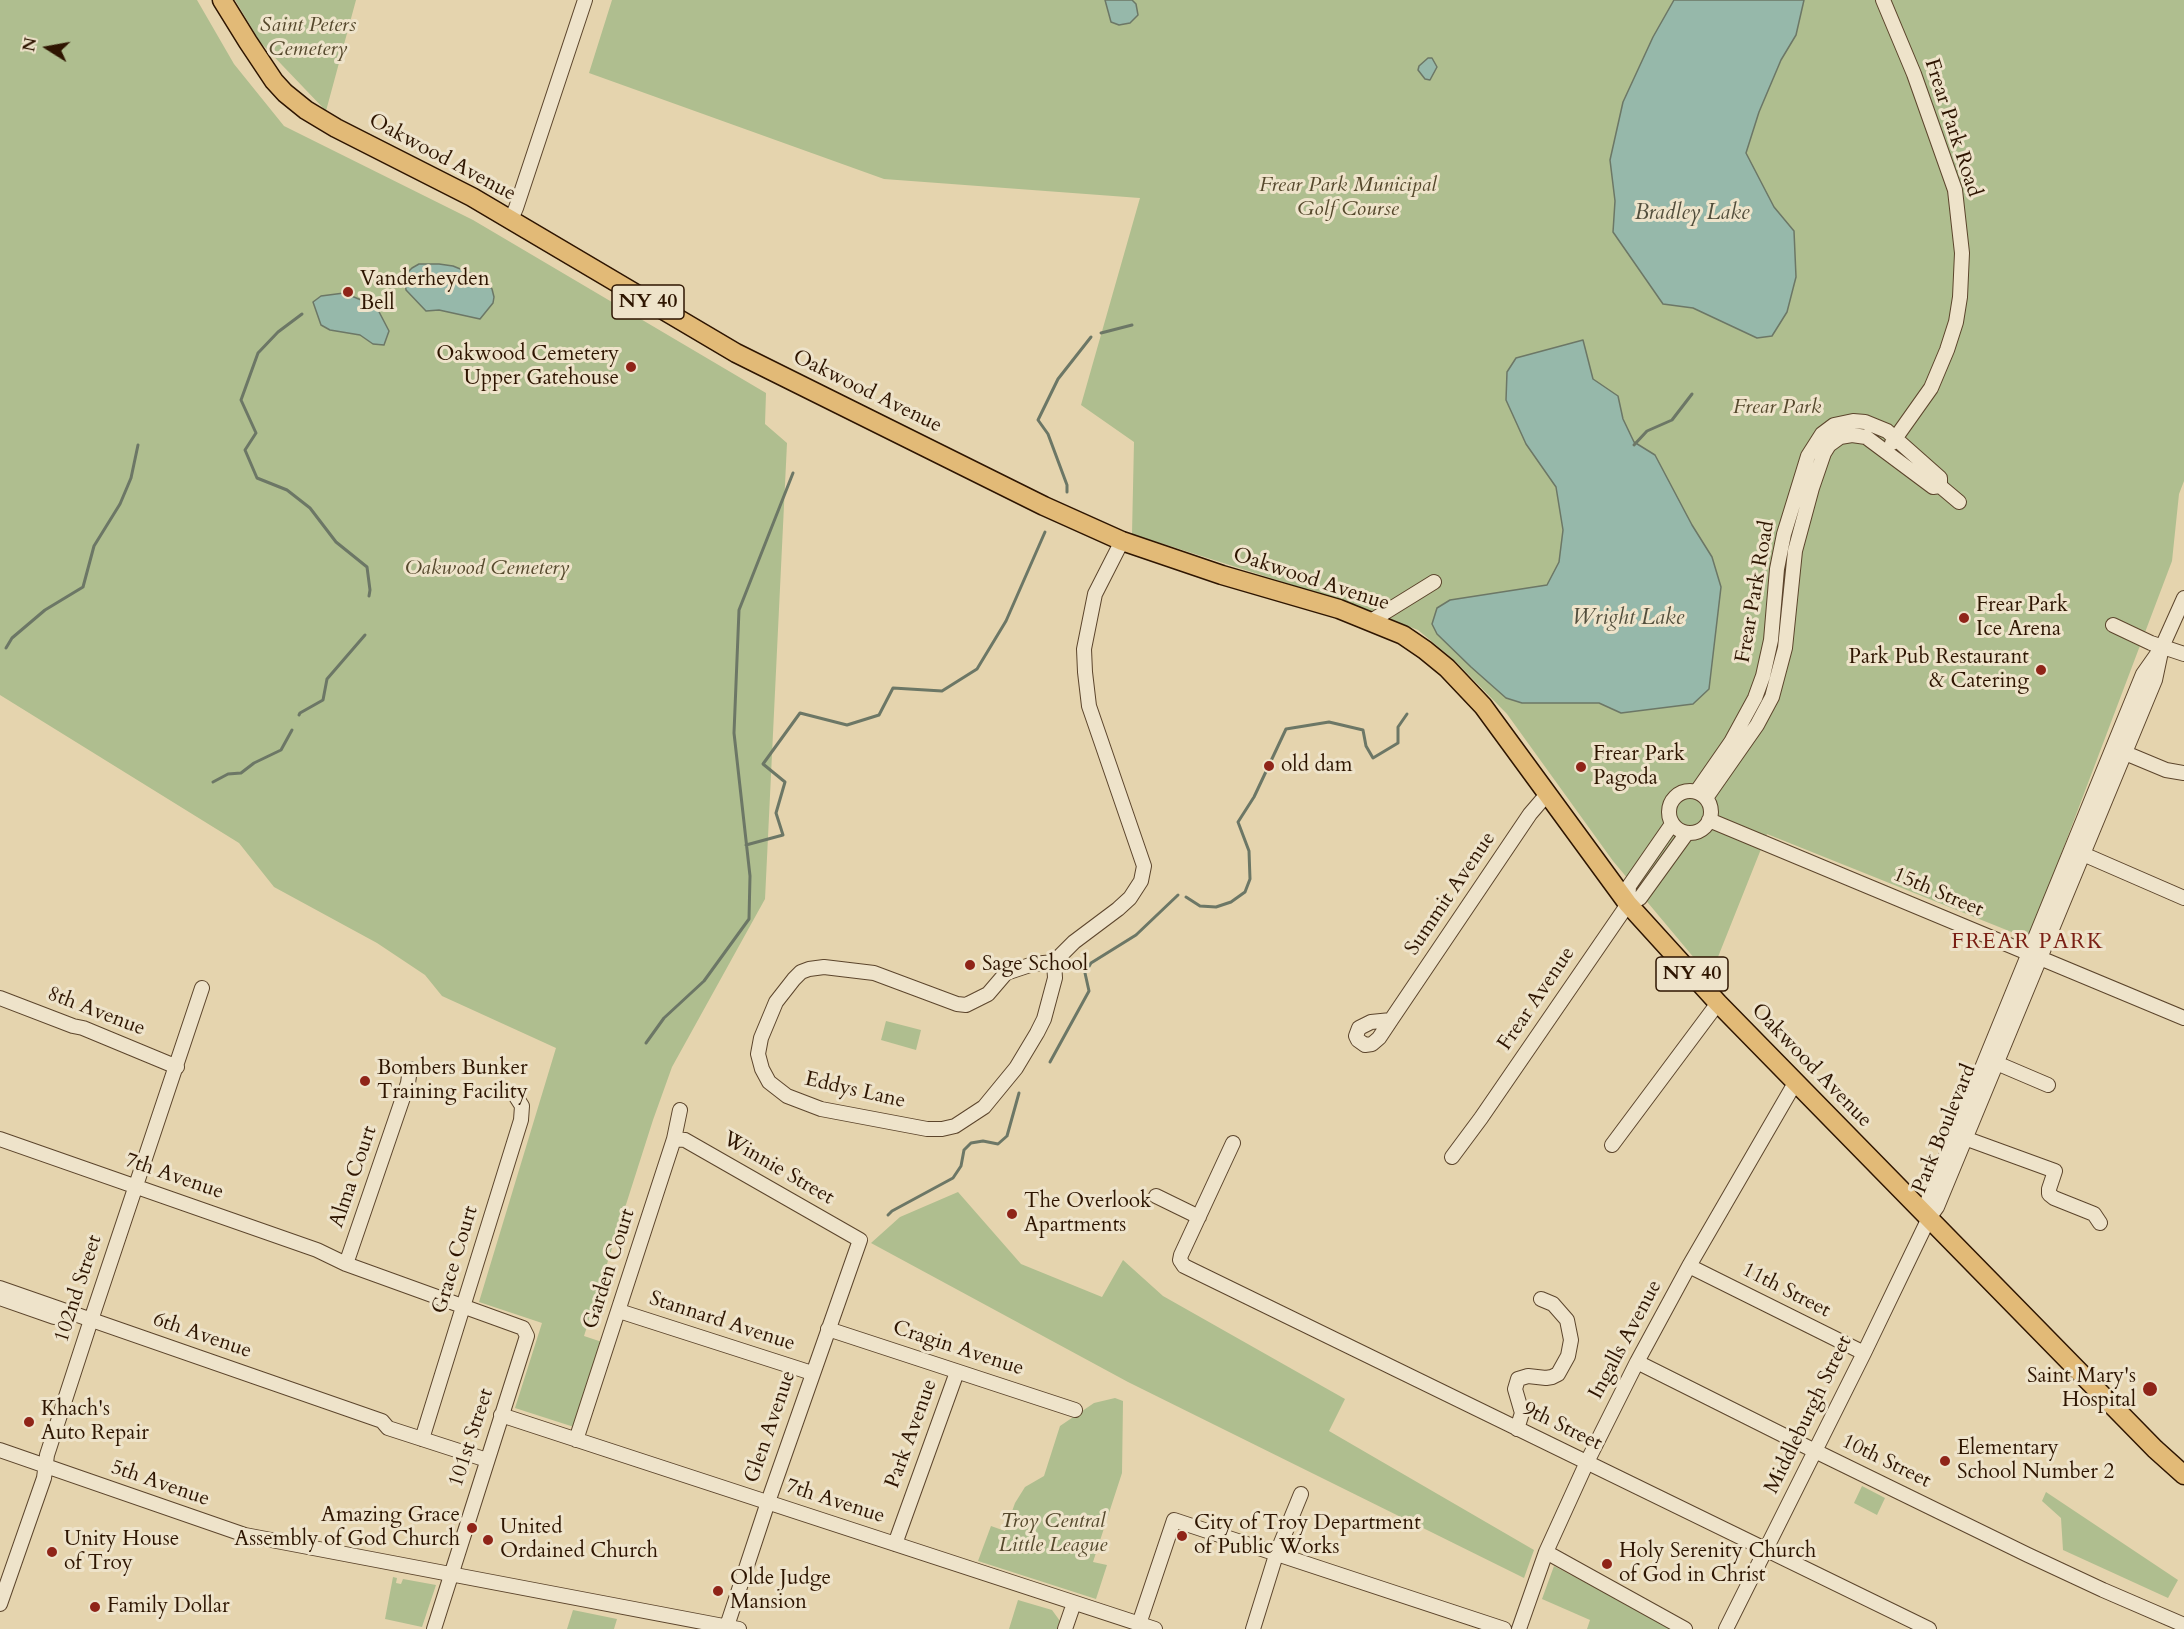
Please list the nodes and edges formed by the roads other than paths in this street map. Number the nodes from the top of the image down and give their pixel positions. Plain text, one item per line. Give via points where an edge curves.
1 (222, 0) edge
2 (585, 0) edge
3 (1883, 0) edge
4 (511, 219) junction
5 (1896, 438) junction
6 (1886, 451) junction
7 (1940, 486) junction
8 (1959, 502) dead end
9 (1122, 541) junction
10 (1434, 582) dead end
11 (2184, 598) edge
12 (1371, 621) junction
13 (2113, 625) dead end
14 (2162, 646) junction
15 (2184, 654) edge
16 (2119, 751) junction
17 (2184, 773) edge
18 (1548, 793) junction
19 (1701, 795) junction
20 (1709, 820) junction
21 (1672, 824) junction
22 (1687, 833) junction
23 (2077, 852) junction
24 (2184, 898) edge
25 (1628, 903) junction
26 (2035, 956) junction
27 (1054, 962) junction
28 (202, 988) dead end
29 (0, 998) edge
30 (1718, 1003) junction
31 (2184, 1018) edge
32 (1391, 1020) dead end
33 (1991, 1061) junction
34 (177, 1067) junction
35 (410, 1069) dead end
36 (1795, 1083) junction
37 (2048, 1085) dead end
38 (515, 1095) dead end
39 (680, 1110) dead end
40 (1960, 1136) junction
41 (0, 1139) edge
42 (674, 1139) junction
43 (1233, 1143) dead end
44 (1612, 1145) dead end
45 (0, 1147) edge
46 (1452, 1157) dead end
47 (135, 1190) junction
48 (1156, 1196) dead end
49 (1199, 1217) junction
50 (1929, 1218) junction
51 (2100, 1223) dead end
52 (860, 1240) joint
53 (346, 1264) junction
54 (1689, 1266) junction
55 (0, 1288) edge
56 (0, 1299) edge
57 (1541, 1299) dead end
58 (463, 1307) junction
59 (619, 1311) junction
60 (89, 1324) junction
61 (523, 1328) joint
62 (828, 1329) junction
63 (1864, 1353) junction
64 (1638, 1362) junction
65 (957, 1372) junction
66 (812, 1373) junction
67 (1075, 1410) dead end
68 (501, 1415) junction
69 (1517, 1429) junction
70 (422, 1439) junction
71 (576, 1440) junction
72 (0, 1450) edge
73 (1815, 1452) junction
74 (487, 1460) junction
75 (1587, 1462) junction
76 (45, 1467) junction
77 (2184, 1474) edge
78 (1301, 1494) dead end
79 (768, 1502) junction
80 (895, 1544) junction
81 (1765, 1550) junction
82 (1546, 1552) junction
83 (1276, 1555) junction
84 (451, 1574) junction
85 (1074, 1603) junction
86 (0, 1604) edge
87 (1139, 1624) junction
88 (2184, 1625) edge
89 (731, 1628) edge
90 (434, 1629) edge
91 (1065, 1629) edge
92 (1155, 1629) edge
93 (1253, 1629) edge
94 (1504, 1629) edge
95 (1519, 1629) edge
96 (1685, 1629) edge
97 (1726, 1629) edge
98 (1929, 1629) edge

1 - 4 main road, Oakwood Avenue / NY 40 via 274,81 296,103 336,128
2 - 4 street
3 - 5 street, Frear Park Road via 1955,190 1962,253 1960,297 1947,350 1931,388
4 - 9 main road, Oakwood Avenue / NY 40 via 736,353
5 - 6 street, Frear Park Road
5 - 7 street, Frear Park Road via 1940,478
5 - 19 street, Frear Park Road via 1865,422 1842,422 1826,430 1811,450 1780,552 1771,640 1763,676 1755,698
6 - 7 street, Frear Park Road via 1933,487
6 - 19 street, Frear Park Road via 1866,437 1852,435 1836,439 1824,453 1795,550 1785,648 1772,697 1725,774
7 - 8 street, Frear Park Road
9 - 12 main road, Oakwood Avenue / NY 40
9 - 27 street via 1095,594 1084,649 1085,672 1089,706 1144,866 1137,890 1130,898
10 - 12 street
11 - 14 street, Park Boulevard
12 - 18 main road, Oakwood Avenue / NY 40 via 1403,635 1447,668 1493,718
13 - 14 street
14 - 15 street
14 - 16 street, Park Boulevard via 2155,680
16 - 17 street
16 - 23 street, Park Boulevard
18 - 25 main road, Oakwood Avenue / NY 40
18 - 32 street, Summit Avenue
19 - 20 street via 1711,809
19 - 21 street via 1683,791 1673,799 1668,811
20 - 22 street via 1700,830
20 - 26 street, 15th Street
21 - 22 street
21 - 25 street via 1629,886
22 - 25 street via 1640,898
23 - 24 street
23 - 26 street, Park Boulevard
25 - 30 main road, Oakwood Avenue / NY 40
25 - 46 street, Frear Avenue
26 - 31 street, 15th Street
26 - 33 street, Park Boulevard
27 - 27 street, Eddys Lane via 1006,973 988,994 966,1005 874,974 809,969 801,972 776,1002 760,1038 758,1054 762,1069 769,1082 786,1096 822,1109 927,1129 955,1126 984,1107 1037,1034 1055,978
28 - 34 street, 102nd Street
29 - 34 street, 8th Avenue
30 - 36 main road, Oakwood Avenue / NY 40
30 - 44 street
33 - 37 street
33 - 40 street, Park Boulevard
34 - 47 street, 102nd Street
35 - 53 street, Alma Court
36 - 50 main road, Oakwood Avenue / NY 40
36 - 54 street, Ingalls Avenue
38 - 58 street, Grace Court via 522,1106 521,1120
39 - 42 street, Garden Court
40 - 50 street, Park Boulevard via 1937,1207
40 - 51 street via 2055,1171 2049,1194 2094,1214
41 - 47 street, 7th Avenue
42 - 52 street, Winnie Street via 685,1140
42 - 59 street, Garden Court
43 - 49 street
45 - 47 street, 7th Avenue
47 - 53 street, 7th Avenue via 315,1258
47 - 60 street, 102nd Street
48 - 49 street
49 - 69 street, 9th Street via 1180,1260 1184,1266
50 - 63 street, Middleburgh Street
50 - 77 main road, Oakwood Avenue / NY 40
52 - 62 street, Glen Avenue
53 - 58 street, 7th Avenue
54 - 63 street, 11th Street
54 - 64 street, Ingalls Avenue
55 - 60 street, 6th Avenue
56 - 60 street, 6th Avenue
57 - 69 street via 1553,1304 1567,1320 1568,1356 1552,1377 1528,1376 1518,1380 1515,1389 1522,1413
58 - 61 street, 7th Avenue
58 - 70 street, Grace Court
59 - 66 street, Stannard Avenue
59 - 71 street, Garden Court
60 - 70 street, 6th Avenue via 382,1421 388,1428
60 - 76 street, 102nd Street
61 - 68 street, 101st Street via 526,1336
62 - 65 street, Cragin Avenue
62 - 66 street, Glen Avenue
63 - 73 street, Middleburgh Street
64 - 73 street, 10th Street
64 - 75 street, Ingalls Avenue
65 - 67 street, Cragin Avenue
65 - 80 street, Park Avenue
66 - 79 street, Glen Avenue
68 - 71 street, 7th Avenue
68 - 74 street, 101st Street
69 - 75 street, 9th Street
70 - 74 street, 6th Avenue
71 - 79 street, 7th Avenue
72 - 76 street, 5th Avenue
73 - 81 street, Middleburgh Street
73 - 88 street, 10th Street
74 - 84 street, 101st Street
75 - 81 street, 9th Street
75 - 82 street, Ingalls Avenue
76 - 84 street, 5th Avenue via 245,1535
76 - 86 street, 102nd Street
78 - 83 street
79 - 80 street, 7th Avenue
79 - 89 street, Glen Avenue
80 - 85 street, 7th Avenue
81 - 97 street, Middleburgh Street
81 - 98 street, 9th Street
82 - 95 street, Ingalls Avenue
82 - 96 street
83 - 87 street via 1174,1520
83 - 93 street
83 - 94 street
84 - 89 street
84 - 90 street, 101st Street
85 - 87 street, 7th Avenue
85 - 91 street
87 - 92 street, 7th Avenue

